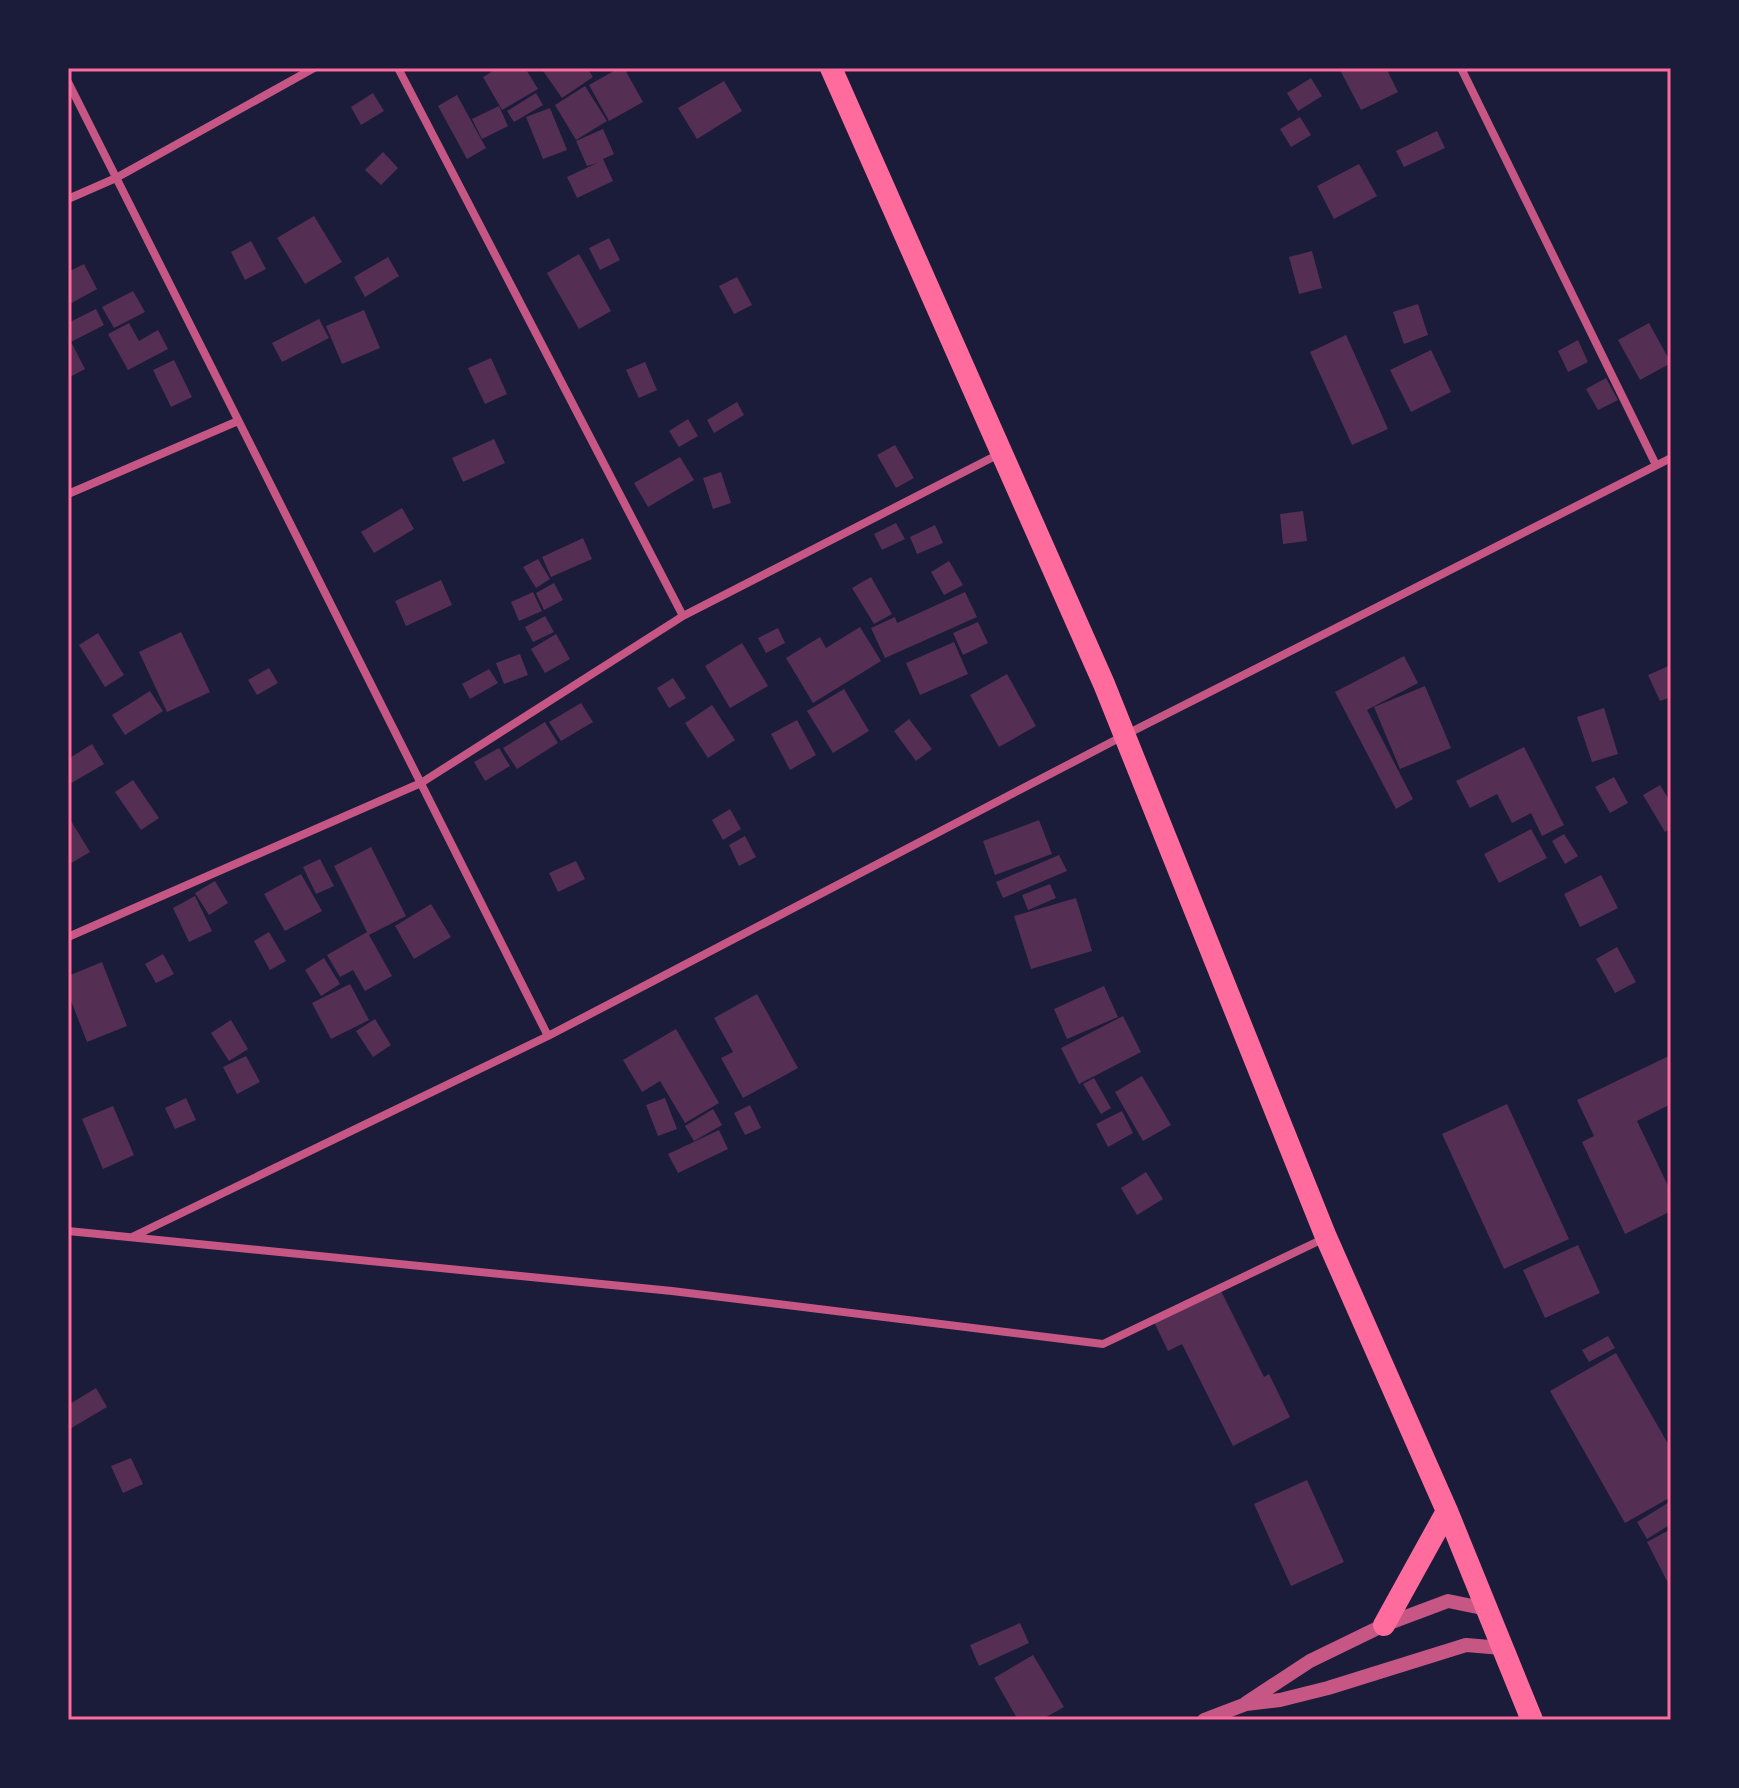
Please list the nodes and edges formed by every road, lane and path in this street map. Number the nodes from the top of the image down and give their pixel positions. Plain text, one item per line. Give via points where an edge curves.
1 (314, 68) edge
2 (398, 68) edge
3 (831, 68) edge
4 (1461, 68) edge
5 (68, 82) edge
6 (116, 178) junction
7 (68, 199) edge
8 (238, 421) junction
9 (1002, 453) junction
10 (1671, 458) edge
11 (1656, 465) junction
12 (68, 494) edge
13 (683, 616) junction
14 (1125, 735) junction
15 (421, 783) junction
16 (68, 937) edge
17 (548, 1036) junction
18 (68, 1231) edge
19 (132, 1237) junction
20 (1326, 1237) junction
21 (1447, 1511) junction
22 (1487, 1609) junction
23 (1384, 1625) junction
24 (1502, 1648) junction
25 (1246, 1704) junction
26 (1204, 1720) edge
27 (1532, 1720) edge

1 - 6 street
2 - 13 street
3 - 9 highway
4 - 11 street
5 - 6 street
6 - 7 street
6 - 8 street
8 - 12 street
8 - 15 street
9 - 13 street
9 - 14 highway
10 - 11 street
11 - 14 street
13 - 15 street
14 - 17 street
14 - 20 highway
15 - 16 street
15 - 17 street
17 - 19 street
18 - 19 street
19 - 20 street via 672,1291 1103,1344
20 - 21 highway
21 - 22 highway
21 - 23 highway
22 - 23 street via 1448,1601
22 - 24 highway
23 - 25 street via 1310,1661
24 - 25 street via 1466,1645 1328,1688
24 - 27 highway
25 - 26 street

